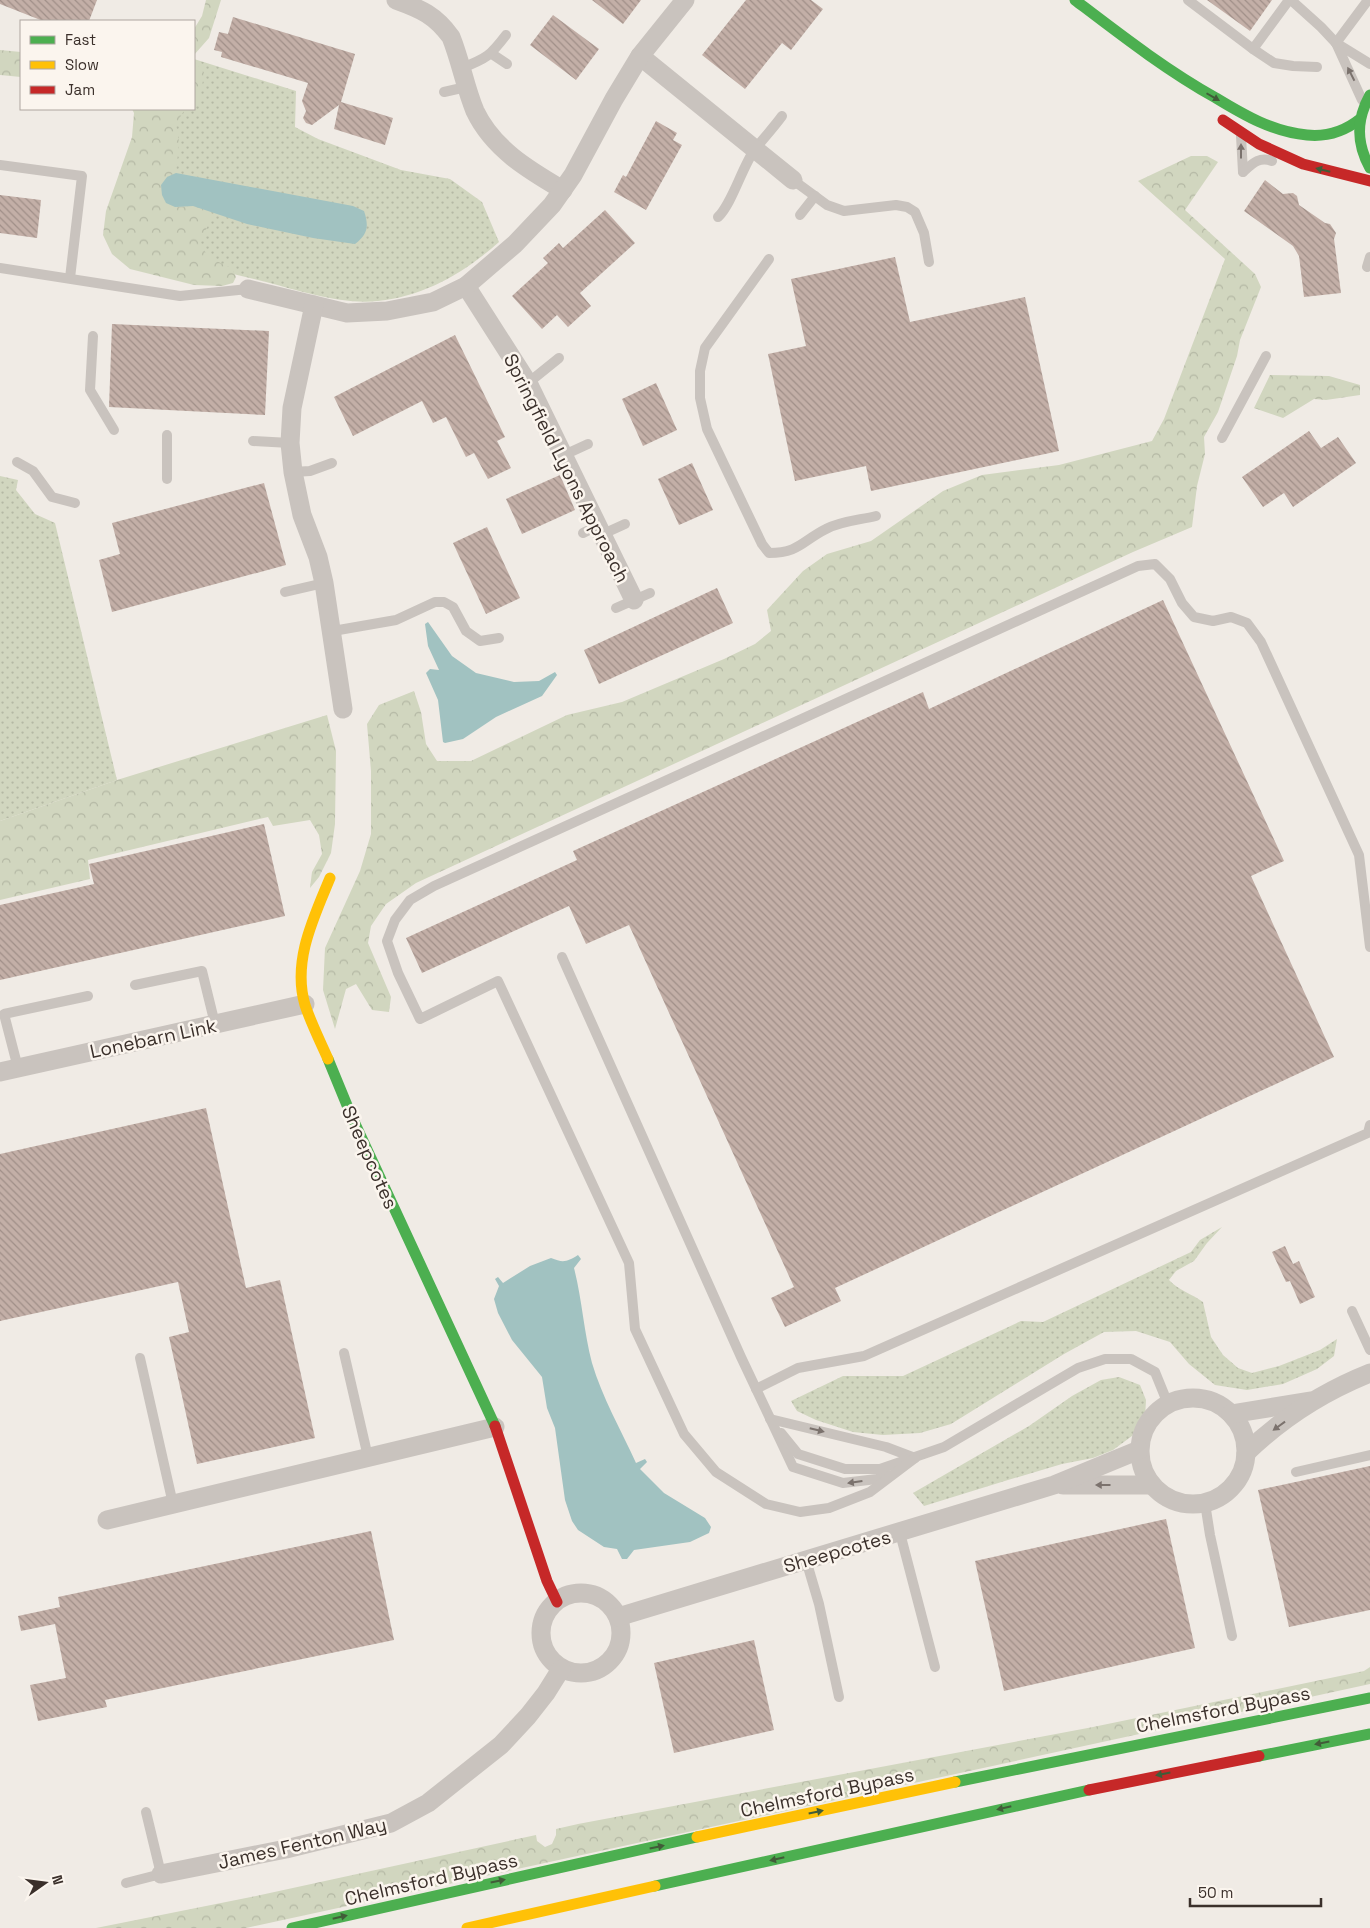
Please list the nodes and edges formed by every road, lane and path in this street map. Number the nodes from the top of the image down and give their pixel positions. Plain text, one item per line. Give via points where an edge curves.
1 (396, 0) edge
2 (685, 0) edge
3 (1075, 0) edge
4 (1188, 0) edge
5 (1290, 0) edge
6 (1368, 0) edge
7 (506, 35) dead end
8 (1336, 43) junction
9 (1254, 49) junction
10 (492, 54) junction
11 (640, 56) junction
12 (507, 64) dead end
13 (1370, 64) edge
14 (1317, 67) dead end
15 (462, 68) junction
16 (1171, 72) junction
17 (466, 87) junction
18 (444, 92) dead end
19 (1370, 95) edge
20 (1200, 102) dead end
21 (1364, 105) junction
22 (1212, 113) dead end
23 (782, 116) dead end
24 (1360, 120) junction
25 (1240, 131) junction
26 (755, 149) junction
27 (1303, 164) junction
28 (0, 165) edge
29 (1370, 168) edge
30 (793, 180) joint
31 (1370, 181) edge
32 (563, 190) junction
33 (815, 196) junction
34 (800, 215) dead end
35 (718, 217) dead end
36 (769, 259) dead end
37 (929, 262) dead end
38 (0, 268) edge
39 (70, 278) junction
40 (466, 286) junction
41 (248, 289) joint
42 (314, 305) junction
43 (93, 336) dead end
44 (1266, 356) dead end
45 (559, 358) dead end
46 (528, 384) junction
47 (114, 430) dead end
48 (167, 436) dead end
49 (1222, 438) dead end
50 (252, 441) dead end
51 (290, 443) junction
52 (588, 444) dead end
53 (564, 455) junction
54 (17, 462) dead end
55 (332, 463) dead end
56 (293, 472) junction
57 (167, 480) dead end
58 (75, 503) dead end
59 (876, 516) dead end
60 (625, 524) dead end
61 (595, 531) junction
62 (324, 583) junction
63 (285, 592) dead end
64 (642, 597) joint
65 (616, 608) dead end
66 (332, 631) junction
67 (499, 638) dead end
68 (343, 709) dead end
69 (330, 878) dead end
70 (1370, 947) edge
71 (562, 957) dead end
72 (135, 985) dead end
73 (88, 996) dead end
74 (306, 1004) junction
75 (2, 1015) edge
76 (215, 1024) junction
77 (18, 1068) junction
78 (0, 1072) edge
79 (1370, 1125) edge
80 (1352, 1311) dead end
81 (1370, 1350) edge
82 (344, 1353) dead end
83 (140, 1358) dead end
84 (1370, 1373) edge
85 (756, 1389) junction
86 (1314, 1401) junction
87 (1168, 1404) junction
88 (1230, 1414) junction
89 (770, 1419) junction
90 (495, 1428) junction
91 (1139, 1450) junction
92 (1246, 1453) junction
93 (1370, 1455) edge
94 (368, 1457) junction
95 (915, 1458) junction
96 (1296, 1472) dead end
97 (1054, 1485) junction
98 (1151, 1485) junction
99 (1205, 1503) junction
100 (173, 1504) junction
101 (108, 1520) dead end
102 (900, 1533) junction
103 (806, 1560) junction
104 (557, 1602) junction
105 (618, 1617) junction
106 (1232, 1636) dead end
107 (935, 1667) dead end
108 (561, 1669) junction
109 (839, 1697) dead end
110 (1370, 1698) edge
111 (1370, 1734) edge
112 (146, 1812) dead end
113 (160, 1874) junction
114 (126, 1883) dead end
115 (292, 1928) edge
116 (467, 1928) edge

1 - 15 street via 422,9 443,27 451,38
2 - 11 street
3 - 16 main road
4 - 9 lane
5 - 8 lane
5 - 9 lane
6 - 8 lane
7 - 10 lane
8 - 13 lane
21 -> 8 lane
9 - 14 lane via 1274,63
10 - 12 lane
10 - 15 lane
11 - 26 street
11 - 32 street
15 - 17 street
16 - 20 main road
16 -> 24 main road via 1251,118 1297,134 1320,135 1342,131
17 - 18 lane
17 - 32 street via 476,112 505,151
19 - 21 main road
21 - 24 main road
22 - 25 main road
23 - 26 lane
24 - 29 main road via 1360,147
25 - 27 main road via 1259,144
27 -> 25 lane via 1290,168 1264,158 1243,172
26 - 30 street
26 - 35 lane
31 -> 27 main road
28 - 39 lane via 82,176
30 - 33 lane
32 - 40 street via 515,244
33 - 34 lane
33 - 37 lane via 844,211 896,205 907,207 915,212 924,233
36 - 59 lane via 705,348 700,371 700,398 707,429 769,553 784,553 826,529
38 - 39 lane
39 - 41 lane via 180,296
40 - 42 street via 433,302 387,311 347,313
40 - 46 street, Springfield Lyons Approach
41 - 42 street
42 - 51 street via 292,408
43 - 47 lane via 90,390
44 - 49 lane
45 - 46 lane
46 - 53 street, Springfield Lyons Approach
48 - 57 lane
50 - 51 lane
51 - 56 street
52 - 53 lane
53 - 61 street, Springfield Lyons Approach
54 - 58 lane via 33,471 52,497
55 - 56 lane
56 - 62 street via 302,515
60 - 61 lane
61 - 64 street, Springfield Lyons Approach
62 - 63 lane
62 - 66 street
64 - 65 lane
66 - 67 lane via 387,622 435,602 444,602 453,607 473,637 480,641
66 - 68 street
69 - 74 main road, Sheepcotes via 304,950
70 - 95 lane via 1359,854 1261,642 1247,623 1231,617 1213,620 1194,617 1182,603 1170,579 1155,564 1138,566 434,886 410,900 395,920 387,941 420,1019 498,981 629,1264 635,1328 684,1434 716,1472 766,1504 800,1512 829,1508 870,1492
71 - 85 lane
72 - 76 lane via 202,971
73 - 75 lane
74 - 76 street, Lonebarn Link
74 - 90 main road, Sheepcotes via 351,1115
75 - 77 lane
76 - 77 street, Lonebarn Link
77 - 78 street, Lonebarn Link
79 - 85 lane via 1368,1132 864,1356 798,1368
80 - 81 lane
82 - 94 lane
83 - 100 lane
84 - 86 street
85 - 89 lane
86 - 88 street
86 -> 92 street
87 - 88 street via 1184,1399 1201,1399 1217,1404
87 - 91 street via 1147,1423
87 - 95 lane via 1155,1372 1131,1359 1105,1359 1078,1368 944,1447
88 - 92 street via 1244,1438
89 -> 95 lane via 886,1447
95 -> 89 lane via 880,1469 845,1469 798,1454
90 - 94 street
90 - 104 main road, Sheepcotes via 547,1582
91 - 97 street, Sheepcotes
91 - 98 street via 1142,1469
92 - 99 street via 1242,1471 1232,1487
93 - 96 lane
94 - 100 street
98 -> 97 street, Sheepcotes
97 - 102 street, Sheepcotes
98 - 99 street via 1173,1501
99 - 106 lane
100 - 101 street
102 - 103 street, Sheepcotes
102 - 107 lane
103 - 105 street, Sheepcotes
103 - 109 lane
104 - 105 street via 579,1592 593,1594 607,1601
104 - 108 street via 543,1618 541,1630 543,1647
105 - 108 street via 622,1630 619,1649 609,1663 587,1673 576,1674
108 - 113 street, James Fenton Way via 528,1716 501,1745 428,1804 391,1823 286,1849
115 -> 110 main road, Chelmsford Bypass via 1136,1743
111 -> 116 main road via 1133,1780
112 - 113 lane
113 - 114 lane

